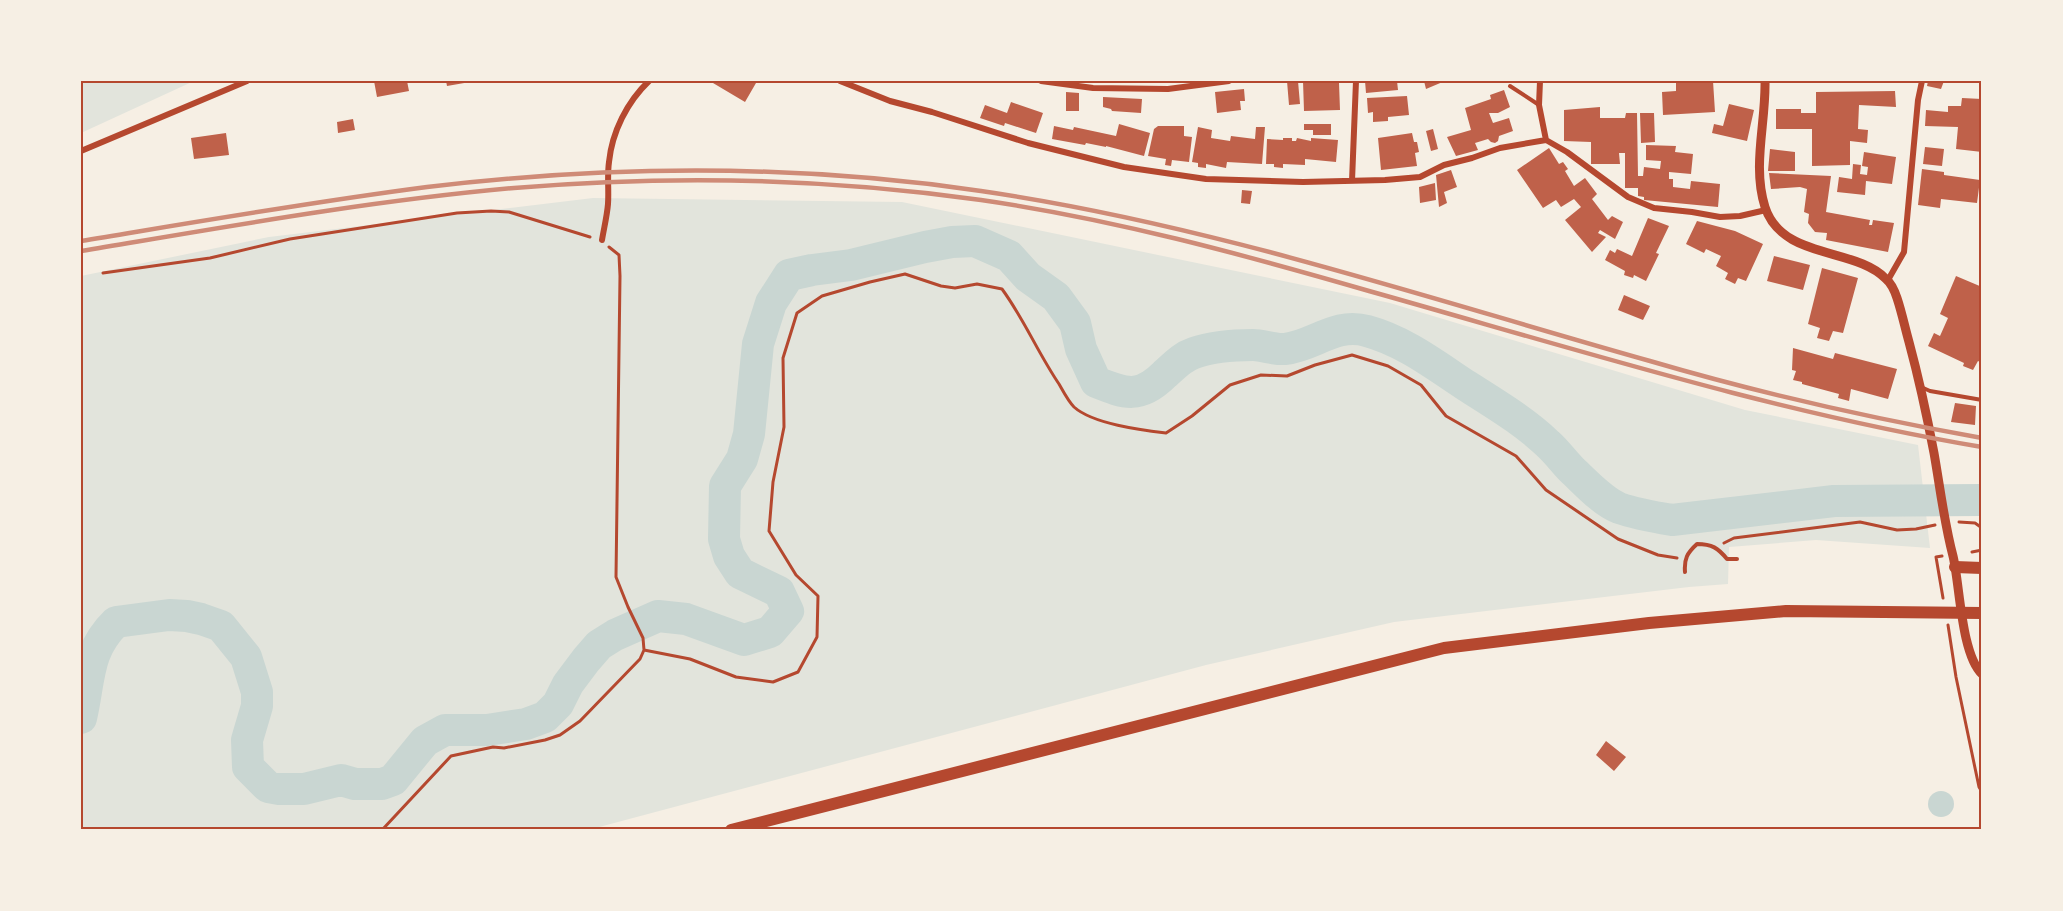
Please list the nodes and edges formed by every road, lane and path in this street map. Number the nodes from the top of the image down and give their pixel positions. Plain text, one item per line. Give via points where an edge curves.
1 (247, 81) edge
2 (649, 81) edge
3 (840, 81) edge
4 (1041, 81) edge
5 (1229, 81) edge
6 (1356, 81) edge
7 (1540, 81) edge
8 (1765, 81) edge
9 (1922, 81) edge
10 (1510, 86) dead end
11 (1539, 105) junction
12 (1546, 140) junction
13 (81, 151) edge
14 (1352, 181) junction
15 (1766, 210) junction
16 (602, 240) junction
17 (103, 273) dead end
18 (1888, 280) junction
19 (1920, 387) junction
20 (1982, 400) edge
21 (1952, 523) dead end
22 (1942, 524) dead end
23 (1982, 528) edge
24 (1717, 548) junction
25 (1936, 557) dead end
26 (1737, 559) dead end
27 (1684, 560) junction
28 (1954, 567) junction
29 (1982, 568) edge
30 (1685, 572) dead end
31 (1944, 613) junction
32 (1982, 613) edge
33 (644, 650) junction
34 (1982, 674) edge
35 (1982, 792) edge
36 (382, 830) edge
37 (730, 830) edge

1 - 13 street
2 - 16 street via 623,113 610,151
3 - 14 street via 890,101 1124,167 1206,179
4 - 5 street via 1093,88 1168,89
6 - 14 street
7 - 11 street
8 - 15 street via 1759,157 1760,189
9 - 18 street via 1904,252
10 - 11 lane
11 - 12 street
12 - 14 street via 1500,148 1444,165 1420,177
12 - 15 street via 1628,197 1654,208 1720,216
15 - 18 street via 1780,231 1802,245 1860,264
16 - 17 path via 509,212 457,213 290,239 210,258
16 - 33 path via 619,255 616,577 643,638
18 - 19 street via 1897,298
19 - 20 lane
19 - 28 street
21 - 23 path via 1975,523
22 - 24 path via 1897,530 1860,522 1812,527 1734,538
24 - 26 lane via 1727,559
24 - 27 lane via 1697,544
25 - 31 path
27 - 30 lane
27 - 33 path via 1658,555 1618,538 1546,490 1516,456 1446,416 1421,385 1388,366 1352,355 1287,376 1261,375 1230,385 1166,433 1137,429 1096,420 1074,407 1002,289 977,284 941,286 905,274 822,296 797,313 783,358 784,427 773,482 769,531 796,575 818,596 817,637 798,672 772,682 736,677 690,659
28 - 29 main road
28 - 34 street via 1964,626
31 - 32 main road
31 - 35 path
31 - 37 main road via 1786,611 1444,648
33 - 36 path via 580,721 560,735 451,756

